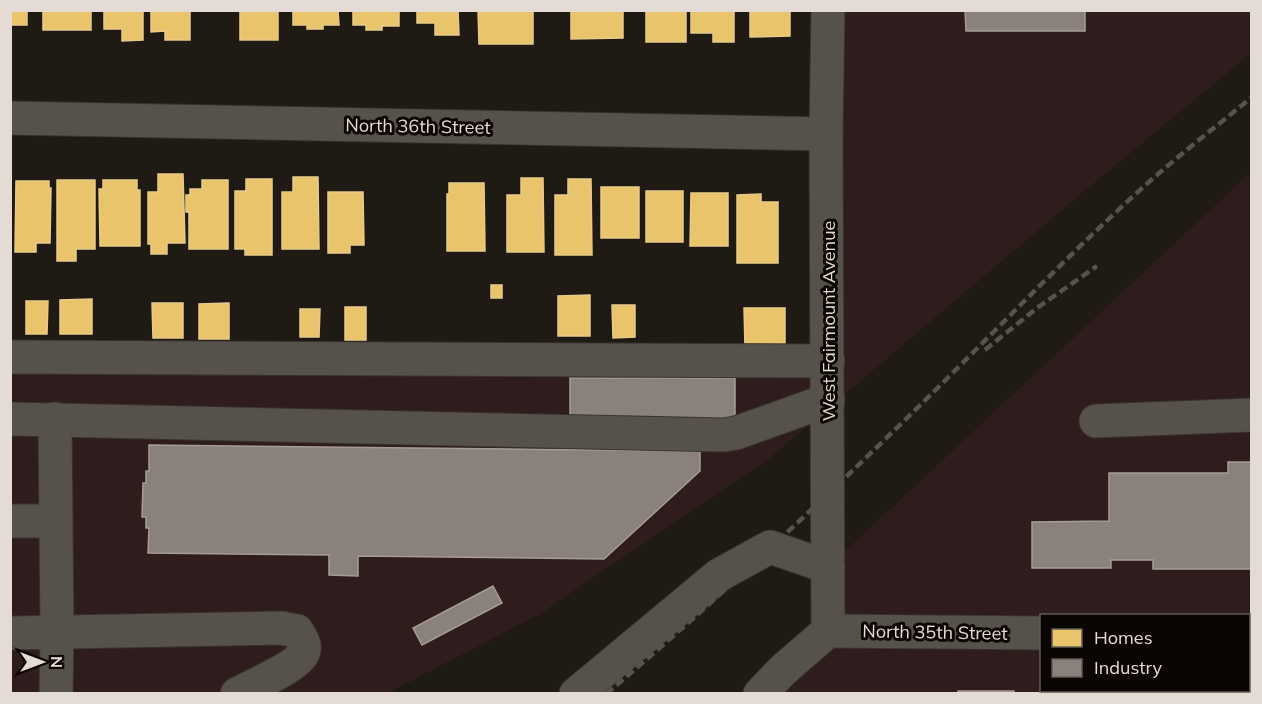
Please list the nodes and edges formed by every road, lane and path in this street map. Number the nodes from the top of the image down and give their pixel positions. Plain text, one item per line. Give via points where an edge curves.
1 (828, 10) edge
2 (10, 118) edge
3 (826, 134) junction
4 (10, 357) edge
5 (828, 361) junction
6 (828, 400) junction
7 (1251, 415) edge
8 (10, 419) edge
9 (55, 419) junction
10 (1096, 421) dead end
11 (10, 521) edge
12 (56, 521) junction
13 (828, 567) junction
14 (828, 631) junction
15 (10, 633) edge
16 (57, 633) junction
17 (1040, 633) edge
18 (56, 693) edge
19 (237, 693) edge
20 (576, 693) edge
21 (760, 693) edge

1 - 3 street, West Fairmount Avenue
2 - 3 street, North 36th Street
3 - 5 street, West Fairmount Avenue
4 - 5 street
5 - 6 street, West Fairmount Avenue
6 - 9 street via 724,435
6 - 13 street, West Fairmount Avenue
7 - 10 street
8 - 9 street
9 - 12 street
11 - 12 street
12 - 16 street
13 - 14 street, West Fairmount Avenue
13 - 20 street via 770,547 719,575
14 - 17 street, North 35th Street
14 - 21 street
15 - 16 street
16 - 18 street
16 - 19 street via 281,628 297,631 304,642 303,654 294,663

